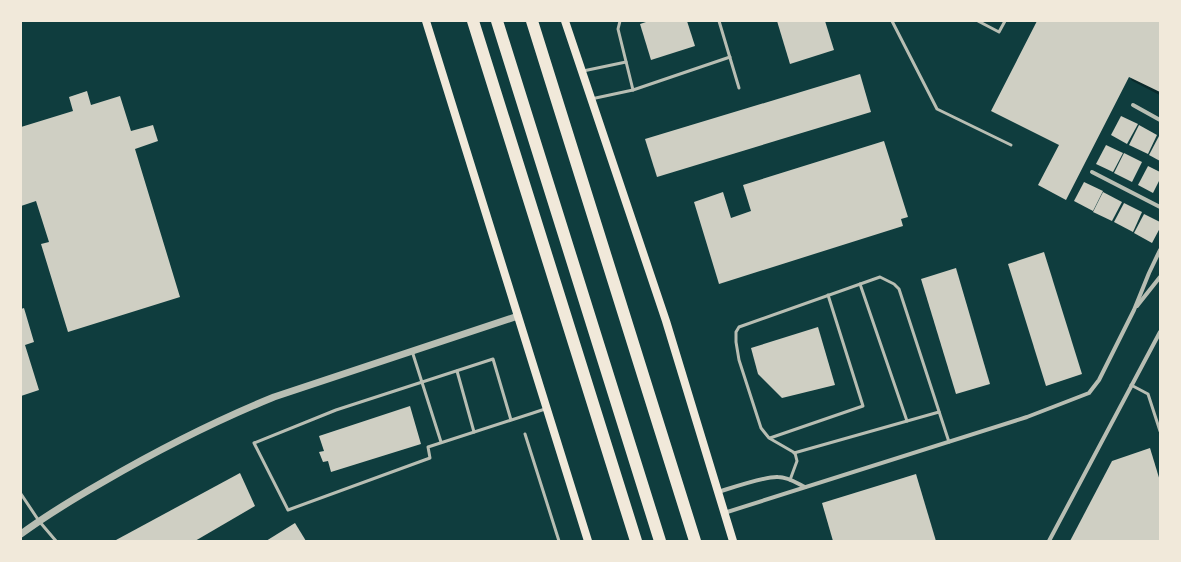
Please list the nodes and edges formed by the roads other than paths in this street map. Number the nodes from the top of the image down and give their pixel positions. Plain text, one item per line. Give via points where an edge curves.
1 (426, 21) edge
2 (473, 21) edge
3 (497, 21) edge
4 (532, 21) edge
5 (565, 21) edge
6 (620, 21) edge
7 (719, 21) edge
8 (892, 21) edge
9 (978, 21) edge
10 (1005, 21) edge
11 (730, 57) junction
12 (626, 62) junction
13 (582, 72) junction
14 (739, 88) dead end
15 (633, 90) junction
16 (592, 99) junction
17 (1132, 105) dead end
18 (1160, 120) edge
19 (1012, 146) dead end
20 (1092, 172) dead end
21 (1160, 207) edge
22 (1160, 250) edge
23 (1160, 277) edge
24 (860, 284) junction
25 (828, 295) junction
26 (1134, 310) junction
27 (518, 316) junction
28 (1160, 332) edge
29 (412, 351) junction
30 (457, 371) junction
31 (422, 382) junction
32 (1132, 385) junction
33 (547, 408) junction
34 (939, 412) junction
35 (511, 420) junction
36 (906, 421) junction
37 (1160, 431) edge
38 (474, 432) junction
39 (526, 434) dead end
40 (769, 438) junction
41 (441, 442) junction
42 (949, 442) junction
43 (794, 453) junction
44 (790, 480) junction
45 (805, 487) junction
46 (717, 492) junction
47 (21, 494) edge
48 (724, 513) junction
49 (39, 520) junction
50 (21, 534) edge
51 (56, 541) edge
52 (559, 541) edge
53 (588, 541) edge
54 (636, 541) edge
55 (660, 541) edge
56 (695, 541) edge
57 (733, 541) edge
58 (1049, 541) edge

1 - 27 main road
2 - 54 highway
3 - 55 highway
4 - 56 highway
5 - 13 main road
6 - 12 lane via 618,29
7 - 11 lane
8 - 19 lane via 937,109
9 - 10 lane via 999,32
11 - 14 lane
11 - 15 lane
12 - 13 lane
12 - 15 lane
13 - 16 main road
15 - 16 lane
16 - 46 main road via 663,314
17 - 18 street
20 - 21 street
22 - 26 street
23 - 26 street
24 - 25 lane
24 - 34 lane via 880,277 899,289
24 - 36 lane
25 - 40 lane via 739,327 736,332 739,360 761,428
25 - 40 lane via 863,406
26 - 42 street via 1099,380 1089,393 1027,417
27 - 29 street
27 - 33 main road
28 - 32 street
29 - 31 lane
29 - 49 street via 281,394 253,406 146,457
30 - 31 lane
30 - 35 lane via 493,359
30 - 38 lane
31 - 41 lane
31 - 41 lane via 336,410 254,443 288,510 430,458 428,447
32 - 37 lane via 1148,394
32 - 58 street
33 - 35 lane
33 - 53 main road
34 - 36 lane
34 - 42 lane
35 - 38 lane
36 - 43 lane
38 - 41 lane
39 - 52 lane
40 - 43 lane
42 - 45 street
43 - 44 lane via 796,461
44 - 45 street
44 - 46 street via 778,476
45 - 48 street
46 - 48 main road
47 - 49 lane
48 - 57 main road
49 - 50 street
49 - 51 lane

